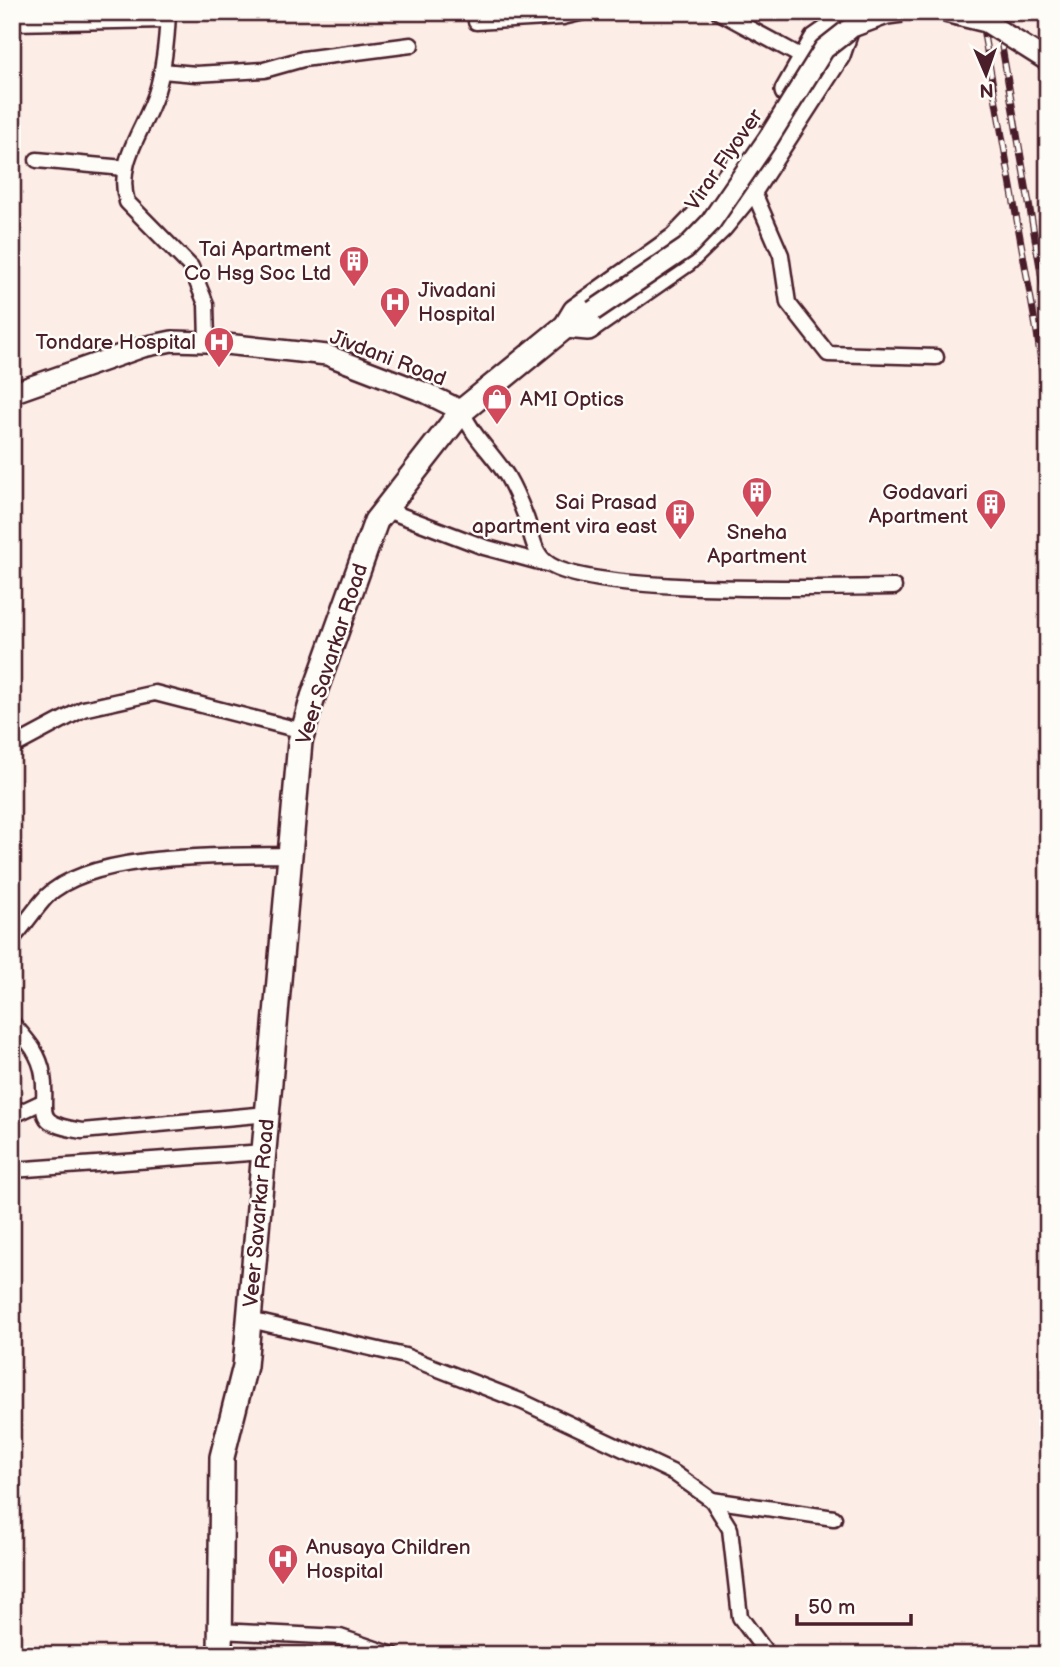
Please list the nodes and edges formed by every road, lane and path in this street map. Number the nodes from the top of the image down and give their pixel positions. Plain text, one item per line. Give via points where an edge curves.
1 (584, 12) edge
2 (719, 12) edge
3 (902, 12) edge
4 (945, 12) edge
5 (853, 13) edge
6 (168, 16) edge
7 (476, 22) dead end
8 (12, 23) edge
9 (411, 45) dead end
10 (806, 59) junction
11 (1048, 61) edge
12 (162, 71) junction
13 (37, 160) dead end
14 (124, 168) junction
15 (752, 188) junction
16 (566, 326) junction
17 (207, 342) junction
18 (936, 357) dead end
19 (12, 393) edge
20 (462, 411) junction
21 (384, 509) junction
22 (548, 564) junction
23 (894, 587) dead end
24 (303, 731) junction
25 (12, 747) edge
26 (290, 855) junction
27 (12, 939) edge
28 (12, 1023) edge
29 (41, 1102) junction
30 (268, 1114) junction
31 (12, 1116) edge
32 (264, 1152) junction
33 (12, 1170) edge
34 (250, 1320) junction
35 (712, 1500) junction
36 (834, 1518) dead end
37 (219, 1631) junction
38 (220, 1655) edge
39 (393, 1655) edge
40 (768, 1655) edge

1 - 7 street
2 - 10 street
3 - 16 main road, Virar Flyover, bridge via 852,27 824,49 768,139 686,248
4 - 11 main road, bridge via 986,22
5 - 10 main road, Veer Savarkar Road via 816,40
5 - 15 main road via 838,55
6 - 8 street
6 - 12 street
9 - 12 street via 303,59 264,70
10 - 16 main road, Veer Savarkar Road via 761,136 702,212 677,239 575,311
12 - 14 street
13 - 14 street
14 - 17 street via 127,202 191,267 200,284 206,304
15 - 16 main road via 686,261 588,328
15 - 18 street via 781,255 788,303 828,355
16 - 20 main road, Veer Savarkar Road
17 - 19 main road, Jivdani Road via 172,341 143,347
17 - 20 main road, Jivdani Road via 327,355
20 - 21 main road, Veer Savarkar Road
20 - 22 street via 470,430 507,477 538,554
21 - 22 street via 484,547
21 - 24 main road, Veer Savarkar Road
22 - 23 street via 665,586
24 - 25 street via 155,693 83,709
24 - 26 main road, Veer Savarkar Road
26 - 27 street via 180,856 107,867 47,896
26 - 30 main road, Veer Savarkar Road
28 - 29 street via 33,1047 43,1075
29 - 30 street via 46,1118 60,1128 82,1131
29 - 31 street
30 - 32 main road, Veer Savarkar Road
32 - 33 street
32 - 34 main road, Veer Savarkar Road
34 - 35 street via 405,1356 523,1402 674,1472
34 - 37 main road, Veer Savarkar Road via 245,1366 222,1457
35 - 36 street
35 - 40 street via 730,1529 740,1617
37 - 38 main road, Veer Savarkar Road
37 - 39 street via 340,1637

